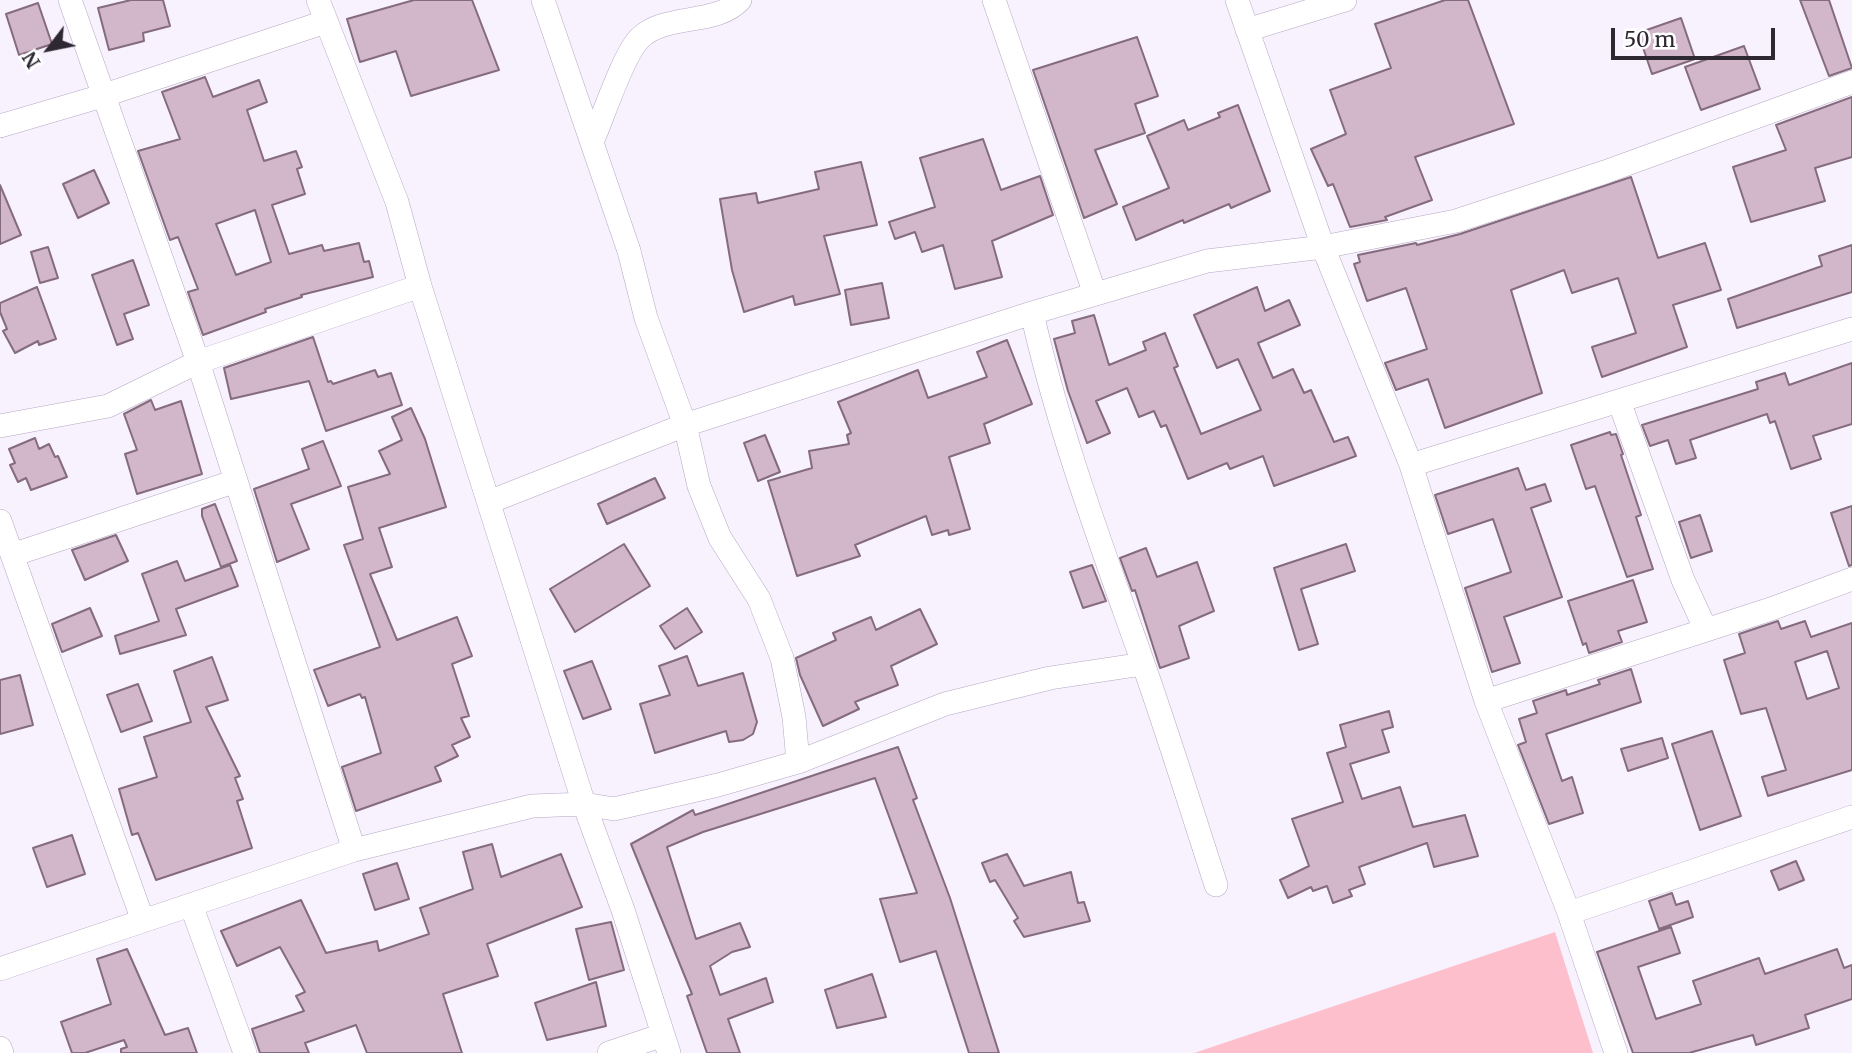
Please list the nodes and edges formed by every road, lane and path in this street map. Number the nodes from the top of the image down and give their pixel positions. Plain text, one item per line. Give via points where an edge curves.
1 (70, 0) edge
2 (318, 0) edge
3 (543, 0) edge
4 (740, 0) edge
5 (994, 0) edge
6 (1237, 0) edge
7 (1345, 0) edge
8 (325, 22) junction
9 (1247, 30) junction
10 (1852, 82) edge
11 (102, 96) junction
12 (0, 126) edge
13 (592, 142) junction
14 (1323, 247) junction
15 (420, 286) junction
16 (1095, 294) junction
17 (1032, 313) junction
18 (1852, 329) edge
19 (198, 362) junction
20 (1619, 401) junction
21 (685, 425) junction
22 (0, 426) edge
23 (1410, 465) junction
24 (236, 481) junction
25 (489, 502) junction
26 (0, 521) edge
27 (12, 555) junction
28 (1852, 579) edge
29 (1706, 630) junction
30 (1143, 664) junction
31 (1486, 701) junction
32 (798, 762) junction
33 (584, 804) junction
34 (1852, 817) edge
35 (354, 850) junction
36 (1216, 885) dead end
37 (191, 905) junction
38 (1569, 913) junction
39 (143, 921) junction
40 (0, 968) edge
41 (666, 1044) edge
42 (0, 1048) edge
43 (2, 1053) edge
44 (245, 1053) edge
45 (609, 1053) edge
46 (1616, 1053) edge

1 - 11 street
2 - 8 street
3 - 13 street
4 - 13 street via 724,12 643,35 630,48
5 - 16 street
6 - 9 street
7 - 9 street
8 - 11 street
8 - 15 street via 397,202
9 - 14 street
10 - 14 street via 1456,221
11 - 12 street
11 - 19 street
13 - 21 street via 646,318
14 - 16 street via 1207,261
14 - 23 street
15 - 19 street
15 - 25 street
16 - 17 street
17 - 21 street
17 - 30 street via 1050,393
18 - 20 street
19 - 22 street via 108,406
19 - 24 street
20 - 23 street
20 - 29 street via 1674,556
21 - 25 street
21 - 32 street via 699,486 720,538 759,599 782,658
23 - 31 street
24 - 27 street
24 - 35 street
25 - 33 street
26 - 27 street
27 - 39 street
28 - 29 street
29 - 31 street
30 - 32 street via 1050,678 945,704
30 - 36 street
31 - 38 street
32 - 33 street via 614,809
33 - 35 street via 532,806
33 - 41 street
34 - 38 street
35 - 37 street
37 - 39 street
37 - 44 street
38 - 46 street
39 - 40 street
41 - 45 street
42 - 43 street

